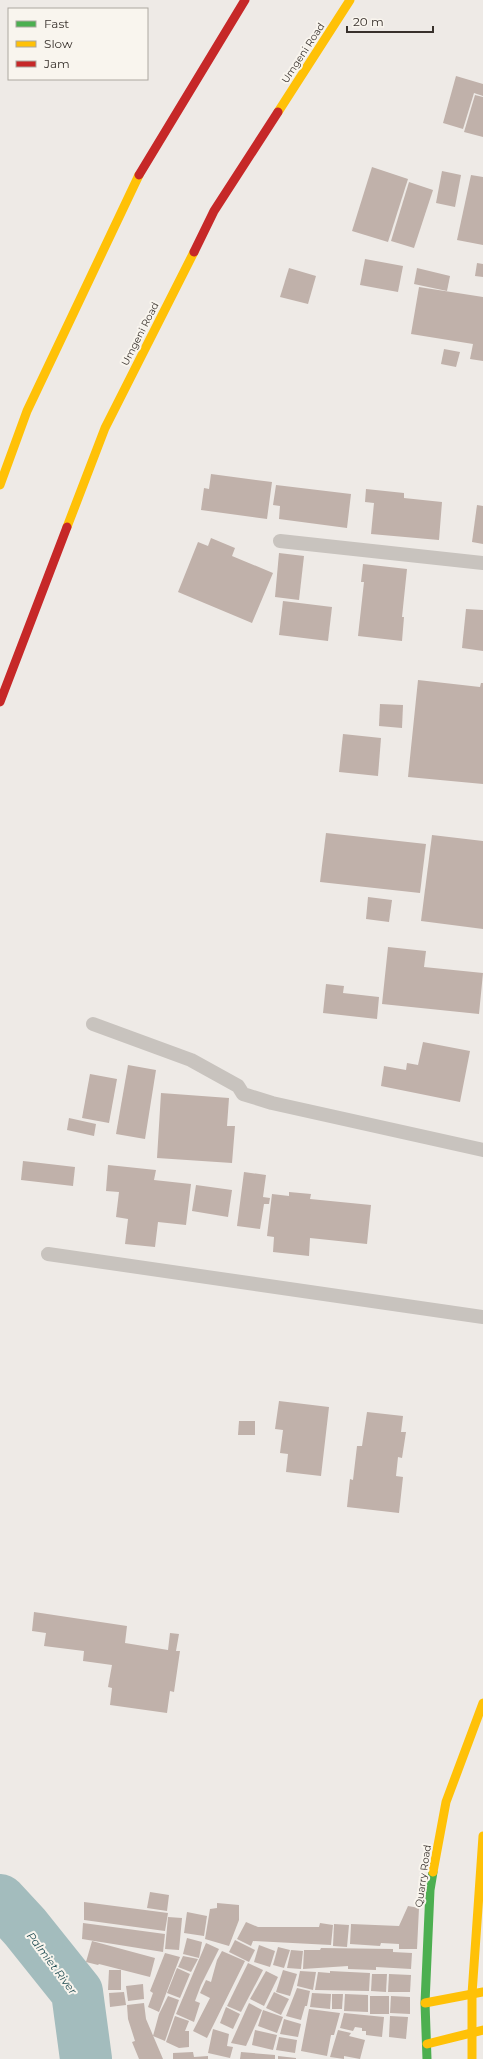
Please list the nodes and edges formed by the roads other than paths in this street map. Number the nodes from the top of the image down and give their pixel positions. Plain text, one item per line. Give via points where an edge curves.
1 (245, 0) edge
2 (350, 0) edge
3 (0, 485) edge
4 (280, 541) dead end
5 (483, 563) edge
6 (0, 702) edge
7 (93, 1024) dead end
8 (483, 1150) edge
9 (48, 1254) dead end
10 (483, 1317) edge
11 (483, 1703) edge
12 (483, 1836) edge
13 (481, 1857) junction
14 (483, 1868) edge
15 (483, 1992) edge
16 (472, 1994) junction
17 (425, 2003) junction
18 (483, 2030) edge
19 (472, 2033) junction
20 (427, 2044) junction
21 (427, 2059) edge
22 (472, 2059) edge

1 - 3 main road via 138,176 27,411
2 - 6 main road, Umgeni Road via 214,211 106,428
4 - 5 lane
7 - 8 lane via 191,1060 238,1086 243,1094
9 - 10 lane
11 - 17 main road, Quarry Road via 446,1802 430,1890
12 - 13 main road
13 - 14 main road
13 - 16 main road
15 - 16 main road
16 - 17 main road
16 - 19 main road
17 - 20 main road, Quarry Road
18 - 19 main road
19 - 20 main road
19 - 22 main road
20 - 21 main road, Quarry Road

